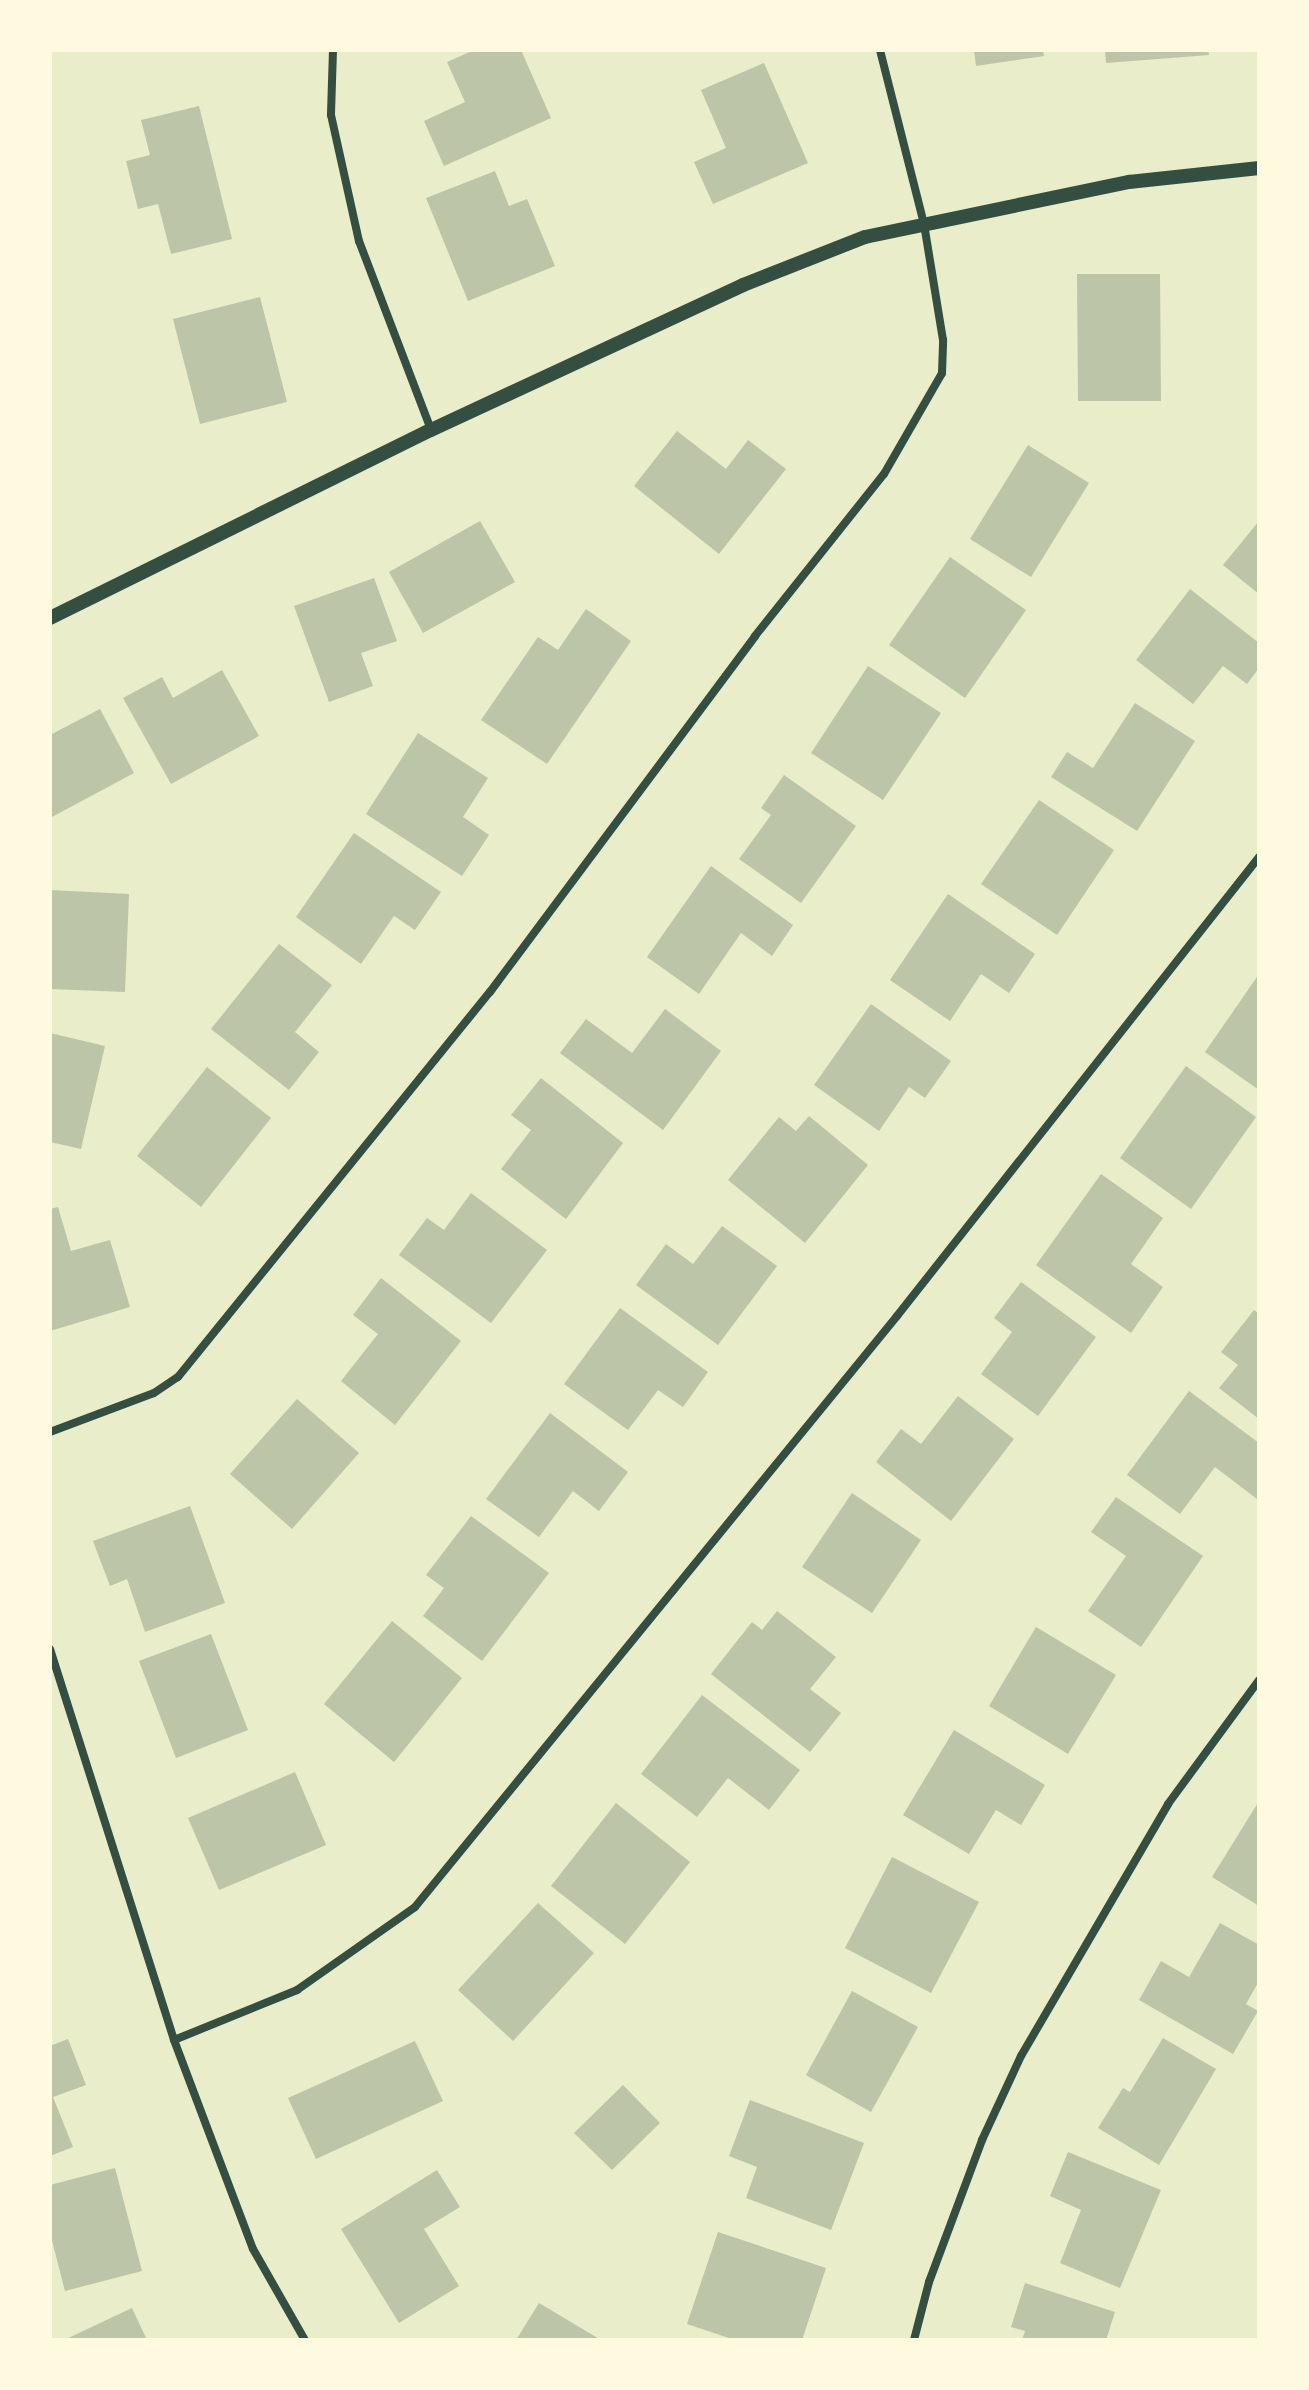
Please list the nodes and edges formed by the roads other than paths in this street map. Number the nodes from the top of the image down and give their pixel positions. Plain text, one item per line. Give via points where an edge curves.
1 (333, 50) edge
2 (880, 50) edge
3 (1259, 168) edge
4 (924, 224) junction
5 (431, 430) junction
6 (50, 618) edge
7 (1259, 857) edge
8 (50, 1432) edge
9 (50, 1649) edge
10 (1259, 1680) edge
11 (174, 2040) junction
12 (305, 2340) edge
13 (914, 2340) edge

1 - 5 street via 331,115 359,241
2 - 4 street
3 - 4 street via 1129,182
4 - 5 street via 865,237 743,285
4 - 8 street via 943,340 942,373 884,474 755,636 490,992 178,1377 154,1393
5 - 6 street
7 - 11 street via 897,1316 415,1907 297,1990
9 - 11 street
10 - 13 street via 1168,1804 1021,2056 977,2154 929,2282
11 - 12 street via 253,2249

